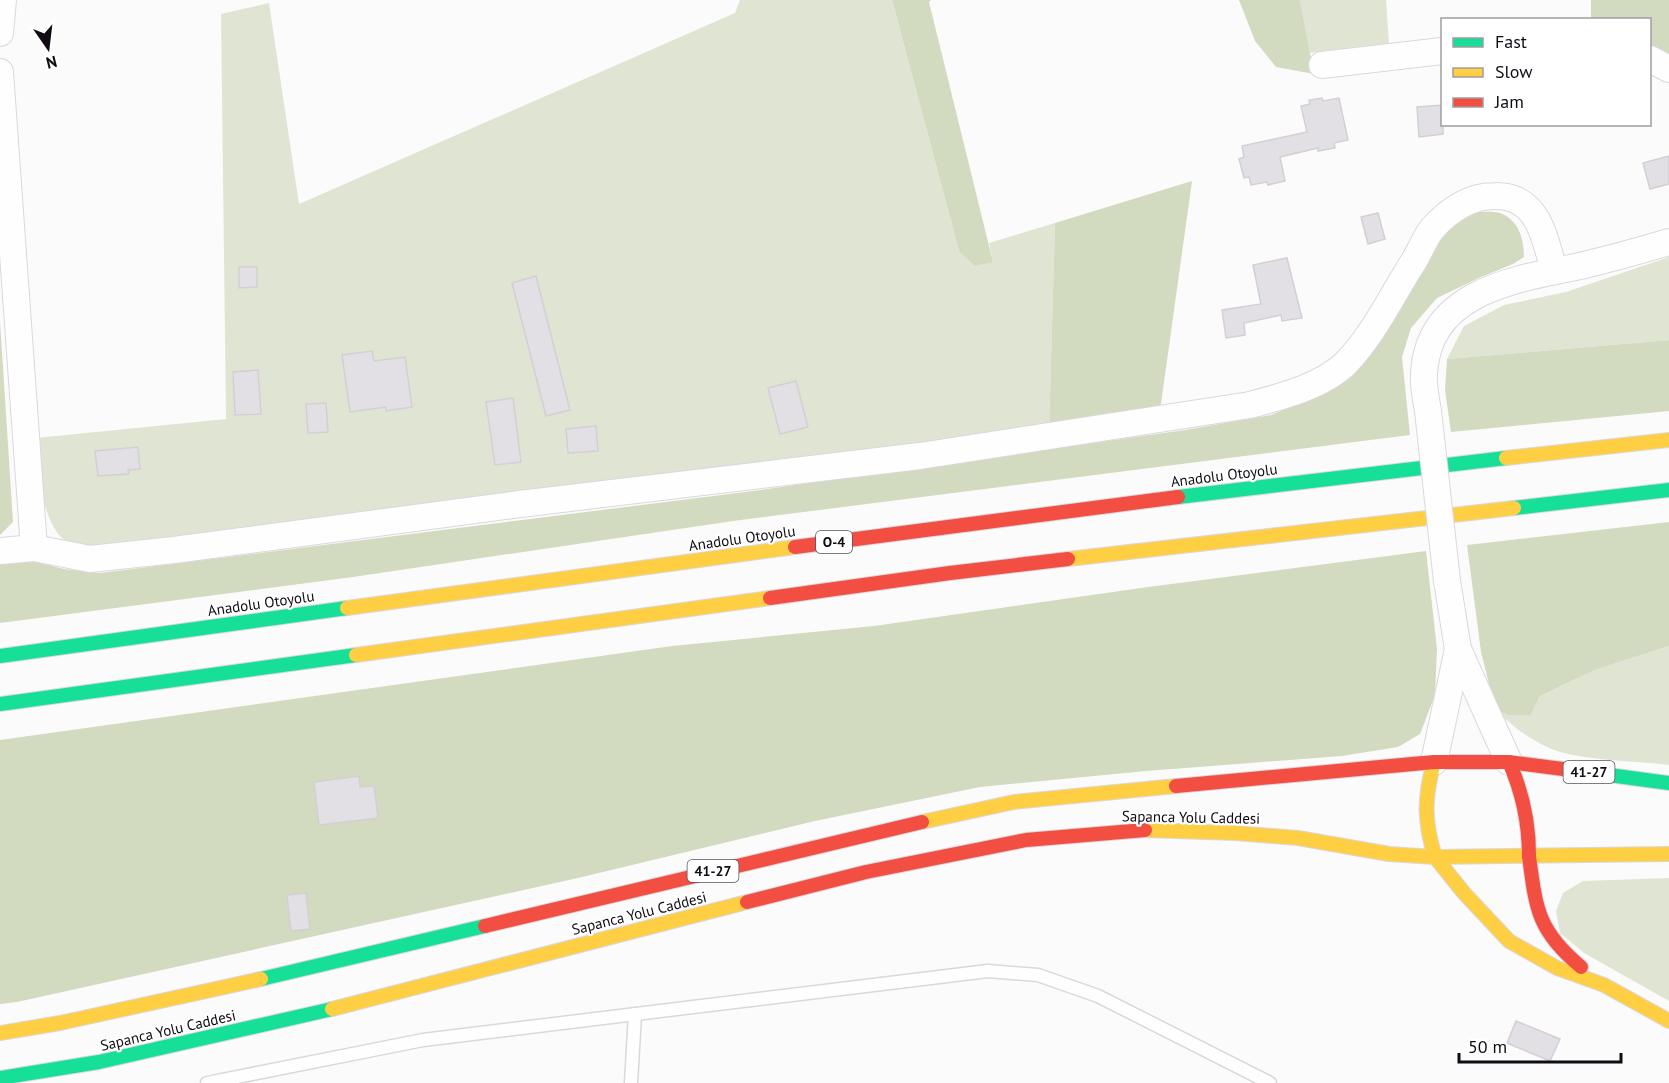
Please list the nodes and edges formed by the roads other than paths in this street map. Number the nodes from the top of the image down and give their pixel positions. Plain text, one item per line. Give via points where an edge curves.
1 (3, 0) edge
2 (0, 33) edge
3 (1441, 51) edge
4 (1651, 60) edge
5 (1322, 65) dead end
6 (1669, 69) edge
7 (0, 72) edge
8 (1669, 242) edge
9 (1554, 271) junction
10 (1669, 440) edge
11 (1669, 490) edge
12 (33, 548) junction
13 (0, 551) edge
14 (1458, 649) junction
15 (0, 656) edge
16 (0, 704) edge
17 (1434, 762) junction
18 (1509, 762) junction
19 (1669, 783) edge
20 (1669, 854) edge
21 (1529, 856) junction
22 (1435, 857) junction
23 (1604, 985) junction
24 (635, 1014) junction
25 (1669, 1021) edge
26 (0, 1033) edge
27 (0, 1078) edge
28 (207, 1083) edge
29 (631, 1083) edge
30 (1270, 1083) edge

1 - 2 street
3 - 5 street
4 - 6 street
7 - 12 street
8 - 9 street
9 - 12 street via 1540,224 1525,206 1513,199 1482,197 1460,205 1431,230 1367,337 1343,365 1312,384 1250,405 920,456 174,550 90,559
9 - 14 street, bridge via 1501,283 1467,299 1442,323 1425,363 1424,386
10 - 15 main road, Anadolu Otoyolu / O-4 via 1242,489
11 - 16 main road via 950,573
12 - 13 street
14 - 17 street
14 - 18 street
17 - 18 main road, Sapanca Yolu Caddesi
17 - 22 main road via 1424,815
17 - 26 main road, Sapanca Yolu Caddesi / 41-27 via 1014,802 258,980
18 - 19 main road, 41-27
18 - 21 main road via 1524,795 1529,819
20 - 21 main road
21 - 22 main road, Sapanca Yolu Caddesi
21 - 23 main road via 1538,916 1546,934 1564,954
22 - 23 main road via 1509,940 1557,968
22 - 27 main road, Sapanca Yolu Caddesi via 1235,833 1137,830 1026,840 866,872 332,1009 99,1062
23 - 25 main road
24 - 28 lane via 423,1040
24 - 29 lane
24 - 30 lane via 988,971 1038,975 1098,996

